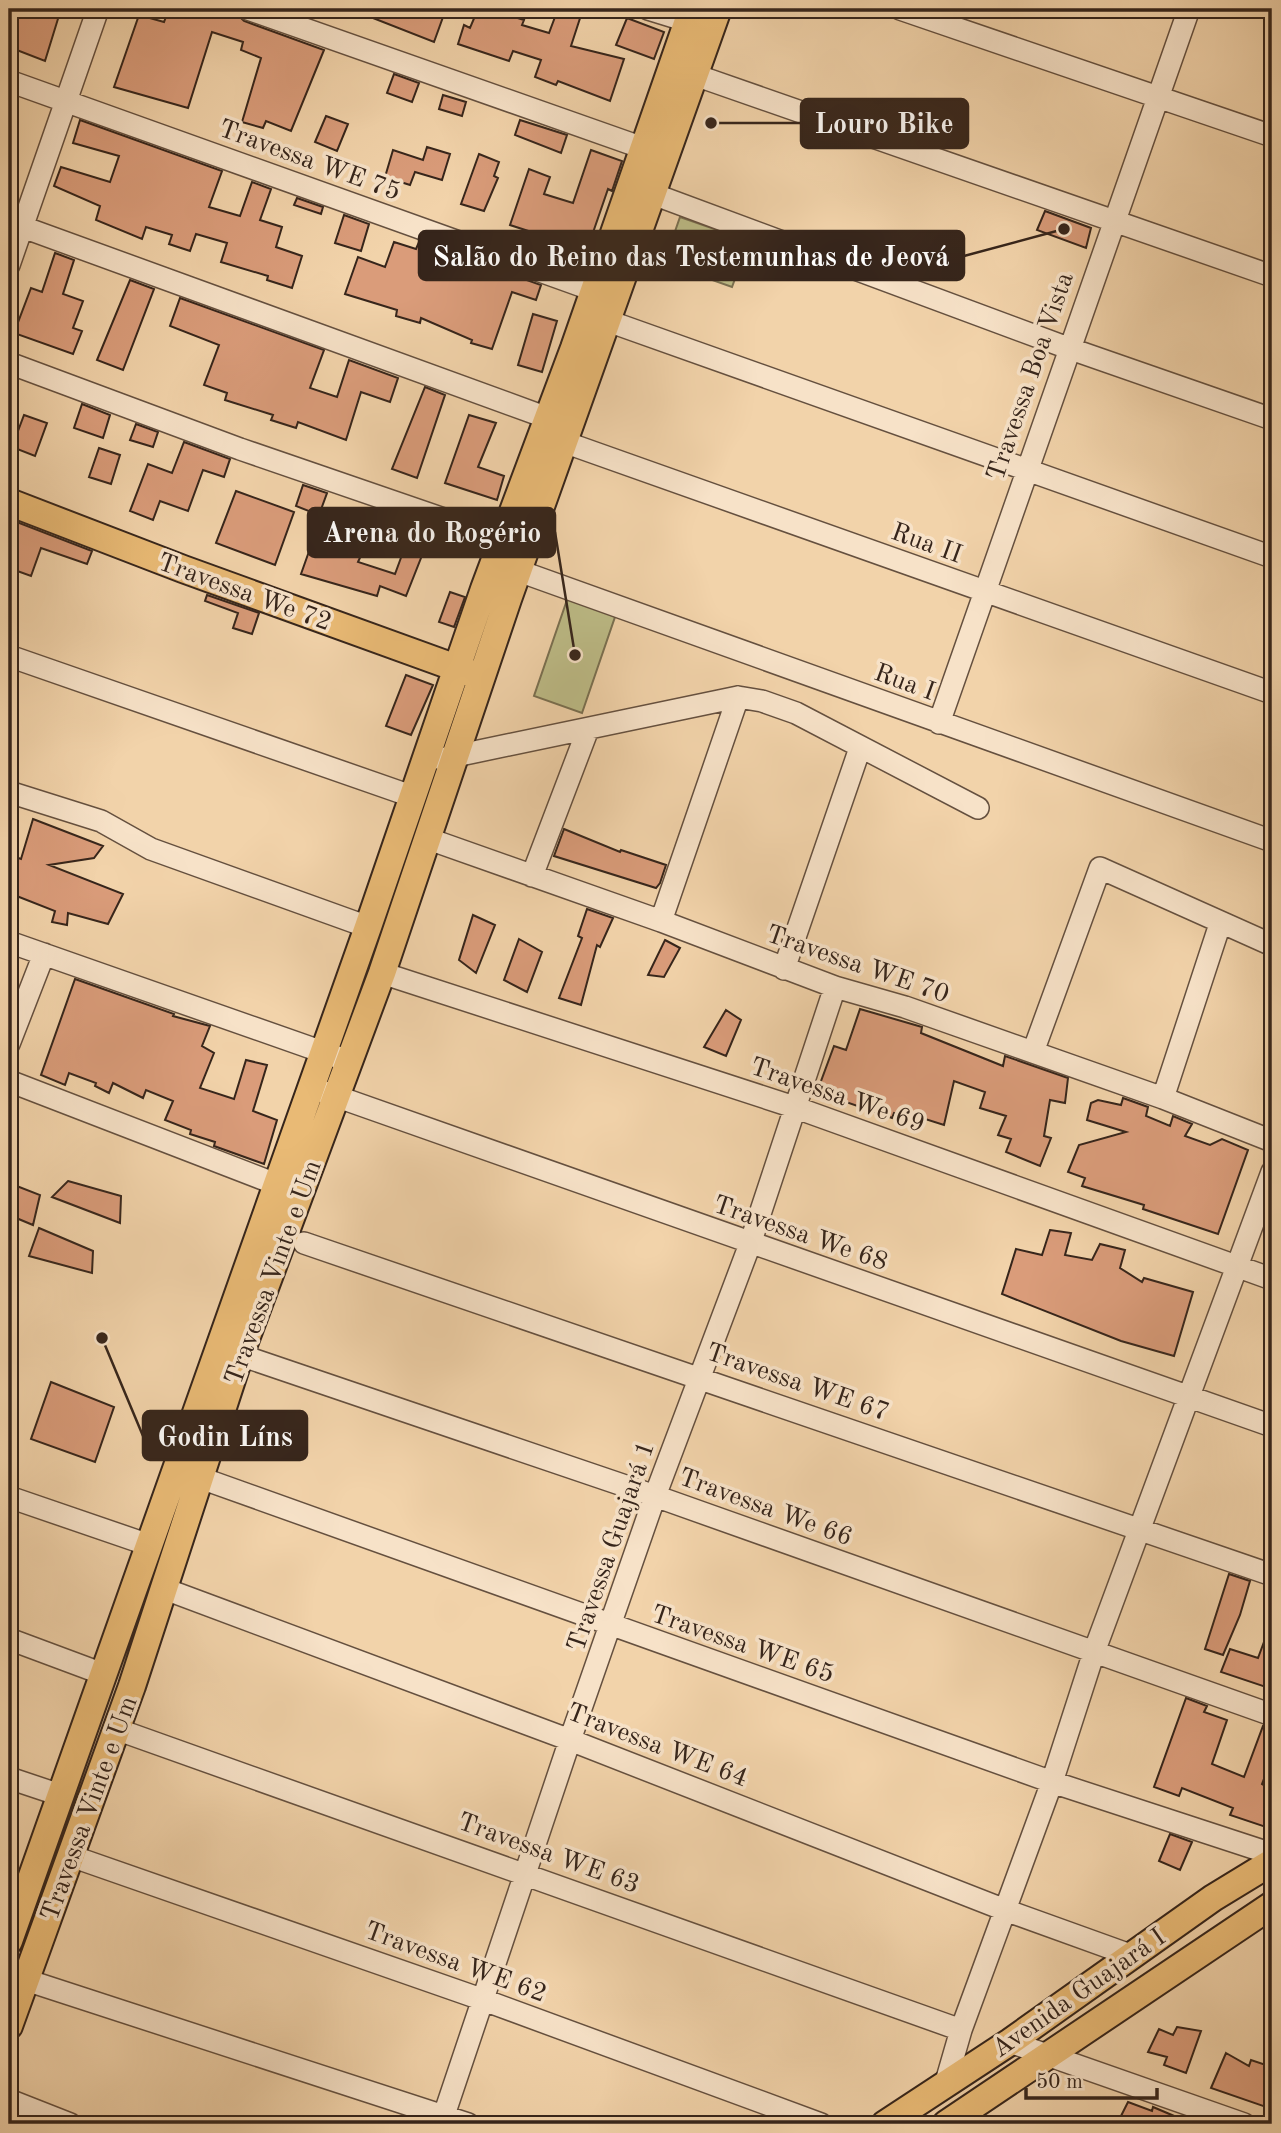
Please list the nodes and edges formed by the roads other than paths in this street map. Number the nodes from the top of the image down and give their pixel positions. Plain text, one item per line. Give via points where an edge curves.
1 (97, 9) edge
2 (248, 9) edge
3 (648, 9) edge
4 (718, 9) edge
5 (900, 9) edge
6 (1189, 9) edge
7 (689, 15) edge
8 (695, 75) junction
9 (9, 81) edge
10 (1158, 97) junction
11 (67, 102) junction
12 (1272, 136) edge
13 (643, 148) junction
14 (653, 194) junction
15 (1112, 222) junction
16 (16, 224) edge
17 (9, 265) edge
18 (1272, 276) edge
19 (593, 290) junction
20 (608, 321) junction
21 (1068, 348) junction
22 (9, 363) edge
23 (545, 417) junction
24 (1272, 419) edge
25 (564, 442) junction
26 (1026, 470) junction
27 (9, 502) edge
28 (502, 539) junction
29 (1272, 557) edge
30 (519, 571) junction
31 (984, 592) junction
32 (9, 656) edge
33 (457, 668) junction
34 (482, 677) junction
35 (1272, 693) edge
36 (738, 698) junction
37 (939, 723) junction
38 (588, 729) junction
39 (860, 748) junction
40 (455, 757) junction
41 (426, 761) junction
42 (9, 792) edge
43 (414, 797) junction
44 (978, 808) dead end
45 (426, 838) junction
46 (1272, 841) edge
47 (532, 876) junction
48 (661, 921) junction
49 (1220, 924) junction
50 (368, 927) junction
51 (9, 942) edge
52 (1272, 945) edge
53 (44, 954) junction
54 (784, 969) junction
55 (382, 973) junction
56 (835, 987) junction
57 (342, 1000) junction
58 (367, 1010) junction
59 (9, 1044) edge
60 (1033, 1052) junction
61 (323, 1053) junction
62 (348, 1060) junction
63 (9, 1081) edge
64 (312, 1087) junction
65 (336, 1097) junction
66 (1163, 1098) junction
67 (794, 1107) junction
68 (1272, 1141) edge
69 (288, 1151) junction
70 (313, 1160) junction
71 (1272, 1172) edge
72 (276, 1184) junction
73 (304, 1243) dead end
74 (750, 1244) junction
75 (1238, 1267) junction
76 (1272, 1279) edge
77 (240, 1355) junction
78 (701, 1377) junction
79 (1189, 1398) junction
80 (1272, 1426) edge
81 (198, 1477) junction
82 (655, 1496) junction
83 (9, 1497) edge
84 (1140, 1528) junction
85 (149, 1545) junction
86 (1272, 1575) edge
87 (164, 1589) junction
88 (611, 1626) junction
89 (9, 1639) edge
90 (1094, 1652) junction
91 (103, 1674) junction
92 (1272, 1715) edge
93 (116, 1729) junction
94 (570, 1740) junction
95 (9, 1778) edge
96 (1052, 1782) junction
97 (60, 1795) junction
98 (1272, 1854) edge
99 (71, 1856) junction
100 (1272, 1861) edge
101 (524, 1873) junction
102 (1272, 1905) edge
103 (1005, 1910) junction
104 (14, 1912) edge
105 (9, 1941) edge
106 (1130, 1955) junction
107 (26, 1980) junction
108 (481, 1999) junction
109 (9, 2026) edge
110 (961, 2031) junction
111 (1010, 2042) junction
112 (1046, 2055) junction
113 (946, 2082) junction
114 (9, 2100) edge
115 (444, 2120) edge
116 (70, 2124) edge
117 (468, 2124) edge
118 (821, 2124) edge
119 (885, 2124) edge
120 (946, 2124) edge
121 (1244, 2124) edge

1 - 11 street
2 - 13 street
3 - 7 street
4 - 8 main road, Travessa Vinte e Um
5 - 10 street
6 - 10 street, Travessa Boa Vista
7 - 13 main road, Travessa Vinte e Um
8 - 14 main road, Travessa Vinte e Um
8 - 15 street
9 - 11 street, Travessa WE 75
10 - 12 street
10 - 15 street, Travessa Boa Vista
11 - 16 street
11 - 19 street, Travessa WE 75
13 - 19 main road, Travessa Vinte e Um
14 - 20 main road, Travessa Vinte e Um
14 - 21 street
15 - 18 street
15 - 21 street, Travessa Boa Vista
16 - 17 street
16 - 23 street
19 - 23 main road, Travessa Vinte e Um
20 - 25 main road, Travessa Vinte e Um
20 - 26 street
21 - 24 street
21 - 26 street, Travessa Boa Vista
22 - 28 street
23 - 28 main road, Travessa Vinte e Um
25 - 30 main road, Travessa Vinte e Um
25 - 31 street, Rua II
26 - 29 street
26 - 31 street, Travessa Boa Vista
27 - 33 main road, Travessa We 72
28 - 33 main road, Travessa Vinte e Um
30 - 34 main road, Travessa Vinte e Um
30 - 37 street, Rua I
31 - 35 street, Rua II
31 - 37 street, Travessa Boa Vista
32 - 43 street
33 - 34 main road, Travessa We 72
33 - 41 main road, Travessa Vinte e Um
34 - 40 main road, Travessa Vinte e Um
36 - 38 street
36 - 39 street via 779,706
36 - 48 street
37 - 46 street, Rua I
38 - 40 street
38 - 47 street
39 - 44 street
39 - 54 street
40 - 41 street
40 - 45 main road, Travessa Vinte e Um
41 - 43 main road, Travessa Vinte e Um
42 - 50 street via 101,821 151,849
43 - 50 main road, Travessa Vinte e Um
45 - 47 street, Travessa WE 70
45 - 55 main road, Travessa Vinte e Um
47 - 48 street, Travessa WE 70
48 - 54 street, Travessa WE 70
49 - 52 street
49 - 60 street via 1100,868
49 - 66 street
50 - 57 main road, Travessa Vinte e Um
51 - 53 street
53 - 59 street
53 - 61 street
54 - 56 street, Travessa WE 70
55 - 58 main road, Travessa Vinte e Um
55 - 67 street, Travessa We 69
56 - 60 street, Travessa WE 70
56 - 67 street, Travessa Guajará 1
57 - 58 main road
57 - 61 main road, Travessa Vinte e Um
58 - 62 main road, Travessa Vinte e Um
60 - 66 street, Travessa WE 70
61 - 62 street
61 - 64 main road, Travessa Vinte e Um
62 - 65 main road, Travessa Vinte e Um
63 - 72 street
64 - 65 street, Travessa We 68
64 - 69 main road, Travessa Vinte e Um
65 - 70 main road, Travessa Vinte e Um
65 - 74 street, Travessa We 68
66 - 68 street, Travessa WE 70
67 - 74 street, Travessa Guajará 1
67 - 75 street, Travessa We 69
69 - 70 main road
69 - 72 main road, Travessa Vinte e Um
70 - 77 main road, Travessa Vinte e Um
71 - 75 street
72 - 85 main road, Travessa Vinte e Um
73 - 78 street, Travessa WE 67
74 - 78 street, Travessa Guajará 1
74 - 79 street, Travessa We 68
75 - 76 street, Travessa We 69
75 - 79 street
77 - 81 main road, Travessa Vinte e Um
77 - 82 street, Travessa We 66
78 - 82 street, Travessa Guajará 1
78 - 84 street, Travessa WE 67
79 - 80 street, Travessa We 68
79 - 84 street
81 - 87 main road, Travessa Vinte e Um
81 - 88 street, Travessa WE 65
82 - 88 street, Travessa Guajará 1
82 - 90 street, Travessa We 66
83 - 85 street
84 - 86 street, Travessa WE 67
84 - 90 street
85 - 91 main road, Travessa Vinte e Um
87 - 93 main road, Travessa Vinte e Um
87 - 94 street, Travessa WE 64
88 - 94 street, Travessa Guajará 1
88 - 96 street, Travessa WE 65
89 - 91 street
90 - 92 street, Travessa We 66
90 - 96 street
91 - 97 main road, Travessa Vinte e Um
93 - 99 main road, Travessa Vinte e Um
93 - 101 street, Travessa WE 63
94 - 101 street, Travessa Guajará 1
94 - 103 street, Travessa WE 64
95 - 97 street
96 - 98 street, Travessa WE 65
96 - 103 street
97 - 104 main road, Travessa Vinte e Um
99 - 107 main road, Travessa Vinte e Um
99 - 108 street, Travessa WE 62
100 - 106 main road, Avenida Guajará I
101 - 108 street, Travessa Guajará 1
101 - 110 street, Travessa WE 63
102 - 112 main road, Avenida Guajará I
103 - 106 street, Travessa WE 64
103 - 110 street
104 - 105 main road, Travessa Vinte e Um
106 - 111 main road, Avenida Guajará I
107 - 109 main road, Travessa Vinte e Um
107 - 115 street
108 - 115 street, Travessa Guajará 1
108 - 118 street, Travessa WE 62
110 - 113 street
111 - 112 street
111 - 113 main road, Avenida Guajará I
112 - 120 main road, Avenida Guajará I
112 - 121 street
113 - 119 main road, Avenida Guajará I
114 - 116 street
115 - 117 street

